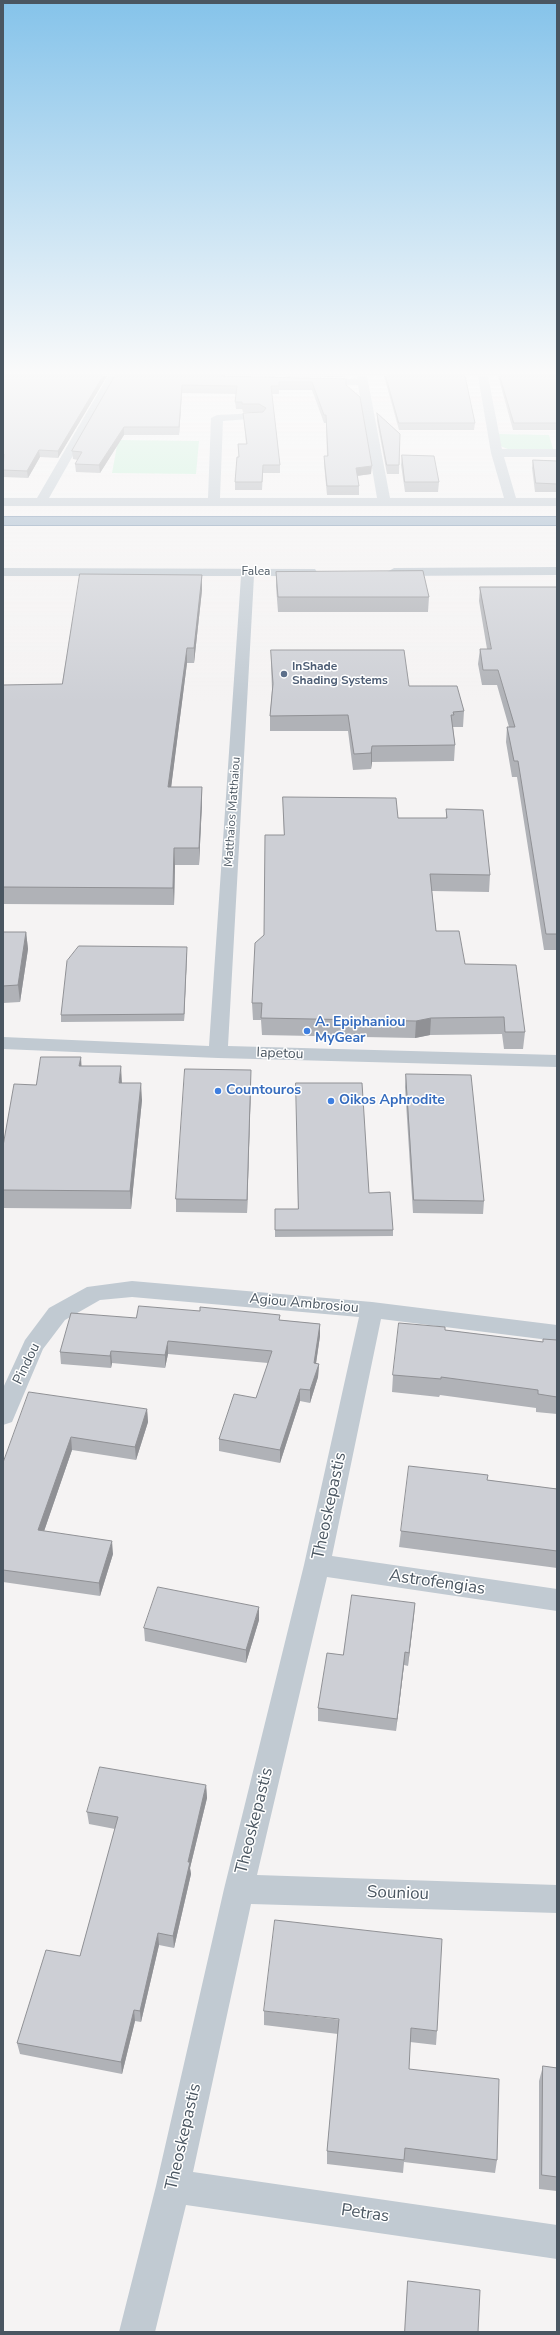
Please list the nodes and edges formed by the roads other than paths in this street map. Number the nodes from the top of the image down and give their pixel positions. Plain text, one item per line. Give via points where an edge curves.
1 (51, 485) edge
2 (214, 485) edge
3 (381, 485) edge
4 (506, 485) edge
5 (3, 502) edge
6 (41, 502) junction
7 (214, 502) junction
8 (384, 502) junction
9 (511, 502) junction
10 (557, 502) edge
11 (3, 521) edge
12 (557, 521) edge
13 (557, 532) edge
14 (3, 533) edge
15 (116, 533) junction
16 (48, 534) dead end
17 (557, 571) edge
18 (3, 572) edge
19 (248, 572) junction
20 (327, 572) edge
21 (382, 572) edge
22 (3, 1043) edge
23 (218, 1052) junction
24 (557, 1061) edge
25 (372, 1310) junction
26 (57, 1314) joint
27 (557, 1333) edge
28 (3, 1416) edge
29 (317, 1565) junction
30 (557, 1600) edge
31 (239, 1888) junction
32 (557, 1899) edge
33 (173, 2186) junction
34 (557, 2242) edge
35 (137, 2332) edge

1 - 6 street
2 - 7 street
3 - 8 street
4 - 9 street
5 - 6 street
6 - 7 street
7 - 8 street
8 - 9 street
9 - 10 street
11 - 12 highway
13 - 15 highway
14 - 15 highway
15 - 16 highway
17 - 21 street
18 - 19 street, Falea
19 - 20 street, Falea
19 - 23 street, Matthaios Matthaiou
22 - 23 street, Iapetou
23 - 24 street, Iapetou
25 - 26 street, Agiou Ambrosiou via 132,1289 95,1293
25 - 27 street, Agiou Ambrosiou
25 - 29 street, Theoskepastis
26 - 28 street, Pindou via 33,1346
29 - 30 street, Astrofengias
29 - 31 street, Theoskepastis
31 - 32 street, Souniou
31 - 33 street, Theoskepastis
33 - 34 street, Petras
33 - 35 street, Theoskepastis

